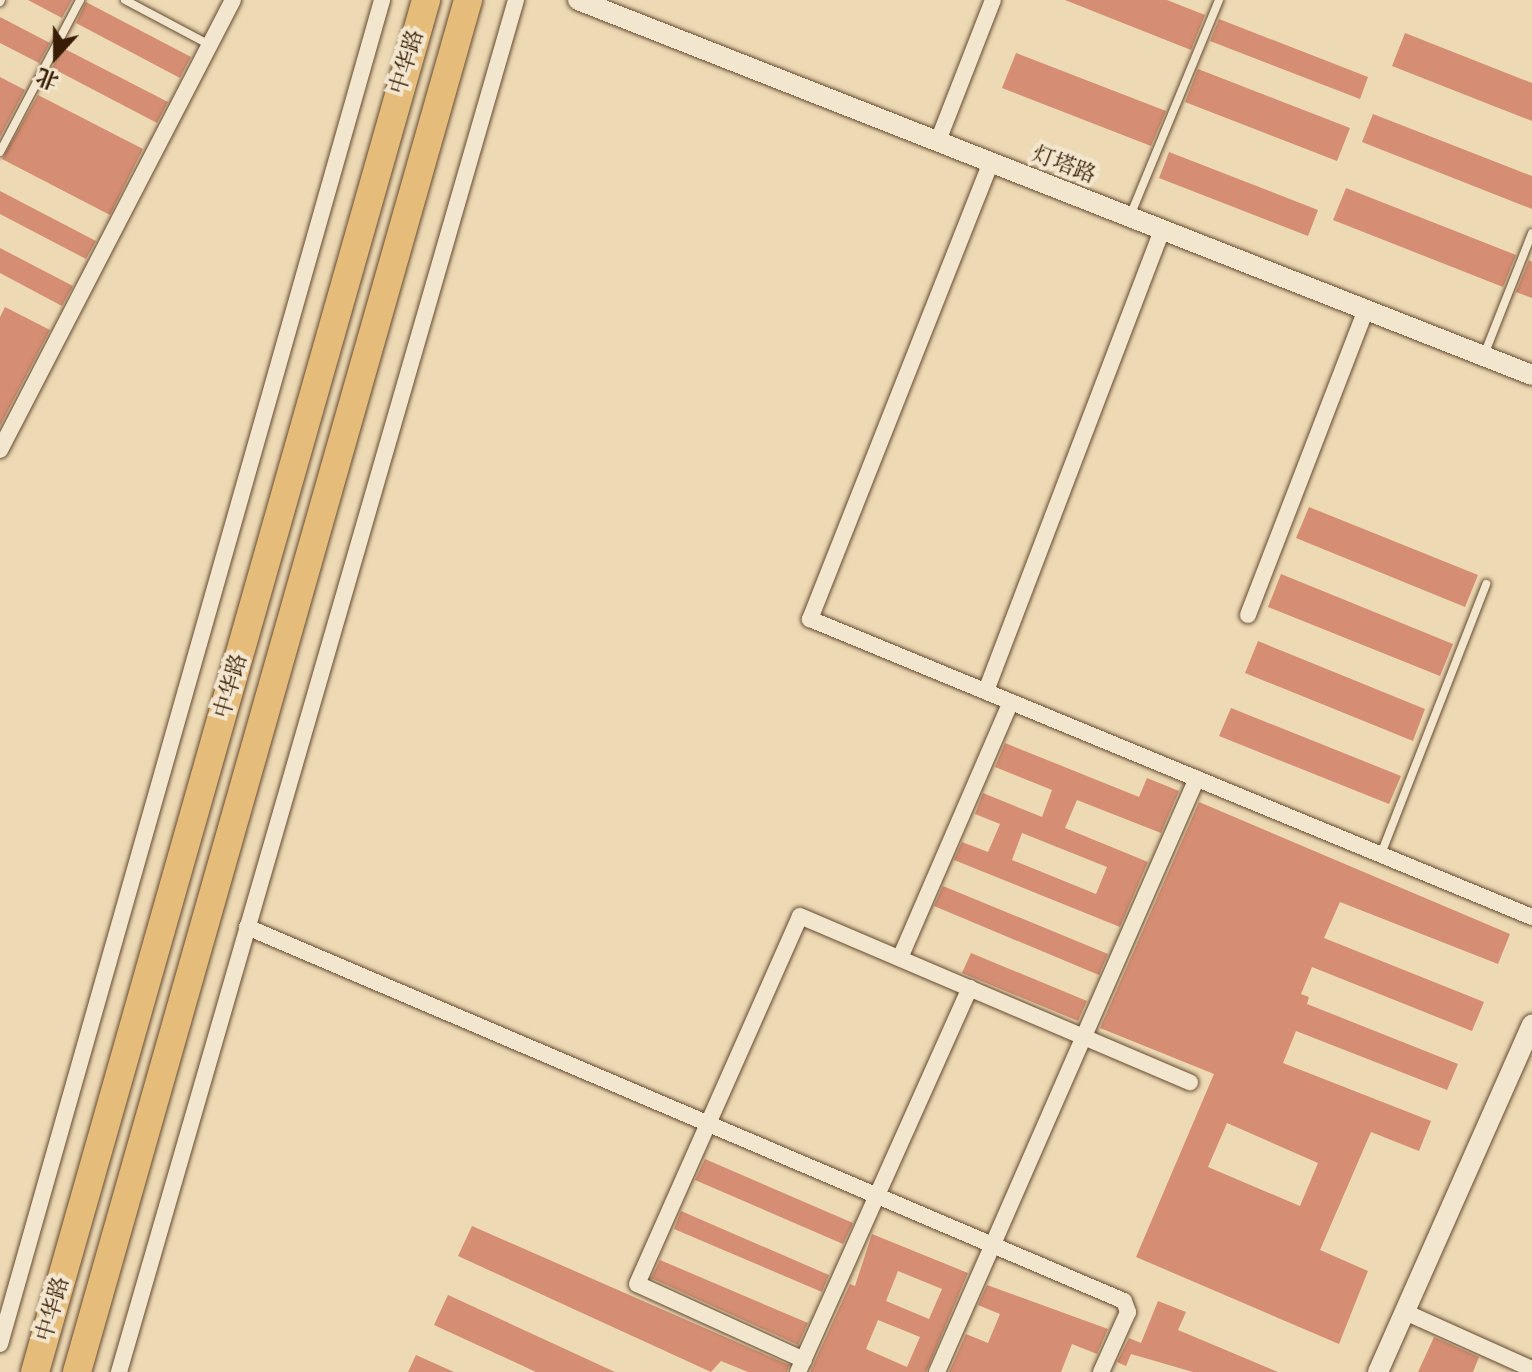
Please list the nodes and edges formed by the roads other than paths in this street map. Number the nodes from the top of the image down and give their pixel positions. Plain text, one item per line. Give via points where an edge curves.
1 (80, 0) edge
2 (125, 0) edge
3 (233, 0) edge
4 (382, 0) edge
5 (426, 0) edge
6 (468, 0) edge
7 (516, 0) edge
8 (578, 0) edge
9 (993, 0) edge
10 (1219, 0) edge
11 (210, 45) junction
12 (938, 141) junction
13 (0, 152) edge
14 (991, 162) junction
15 (1129, 216) junction
16 (1162, 229) junction
17 (1532, 233) edge
18 (1366, 309) junction
19 (1483, 355) junction
20 (1532, 375) edge
21 (0, 450) edge
22 (1486, 584) dead end
23 (1248, 615) dead end
24 (986, 691) junction
25 (1011, 702) junction
26 (1197, 778) junction
27 (1381, 855) junction
28 (1532, 917) edge
29 (247, 927) junction
30 (900, 958) junction
31 (970, 988) junction
32 (1532, 1025) edge
33 (1084, 1037) junction
34 (1190, 1082) dead end
35 (708, 1123) junction
36 (877, 1196) junction
37 (992, 1246) junction
38 (1405, 1312) junction
39 (0, 1344) edge
40 (801, 1366) edge
41 (1532, 1369) edge
42 (35, 1372) edge
43 (77, 1372) edge
44 (119, 1372) edge
45 (937, 1372) edge
46 (1101, 1372) edge
47 (1378, 1372) edge

1 - 13 lane
2 - 11 lane
3 - 11 street
4 - 39 street
5 - 42 highway, 中华路
6 - 43 highway, 中华路
7 - 29 street
8 - 12 street, 灯塔路
9 - 12 street
10 - 15 lane
11 - 21 street
12 - 14 street, 灯塔路
14 - 15 street, 灯塔路
14 - 24 street via 810,619
15 - 16 street, 灯塔路
16 - 18 street, 灯塔路
16 - 24 street
17 - 19 lane
18 - 19 street, 灯塔路
18 - 23 street
19 - 20 street, 灯塔路
22 - 27 lane
24 - 25 street
25 - 26 street
25 - 30 street
26 - 27 street
26 - 33 street
27 - 28 street
29 - 35 street
29 - 44 street
30 - 31 street
30 - 35 street via 800,916
31 - 33 street
31 - 36 street
32 - 38 street
33 - 34 street
33 - 37 street
35 - 36 street
35 - 40 street via 637,1284
36 - 37 street
36 - 40 street
37 - 45 street
37 - 46 street via 1128,1304
38 - 41 street
38 - 47 street

